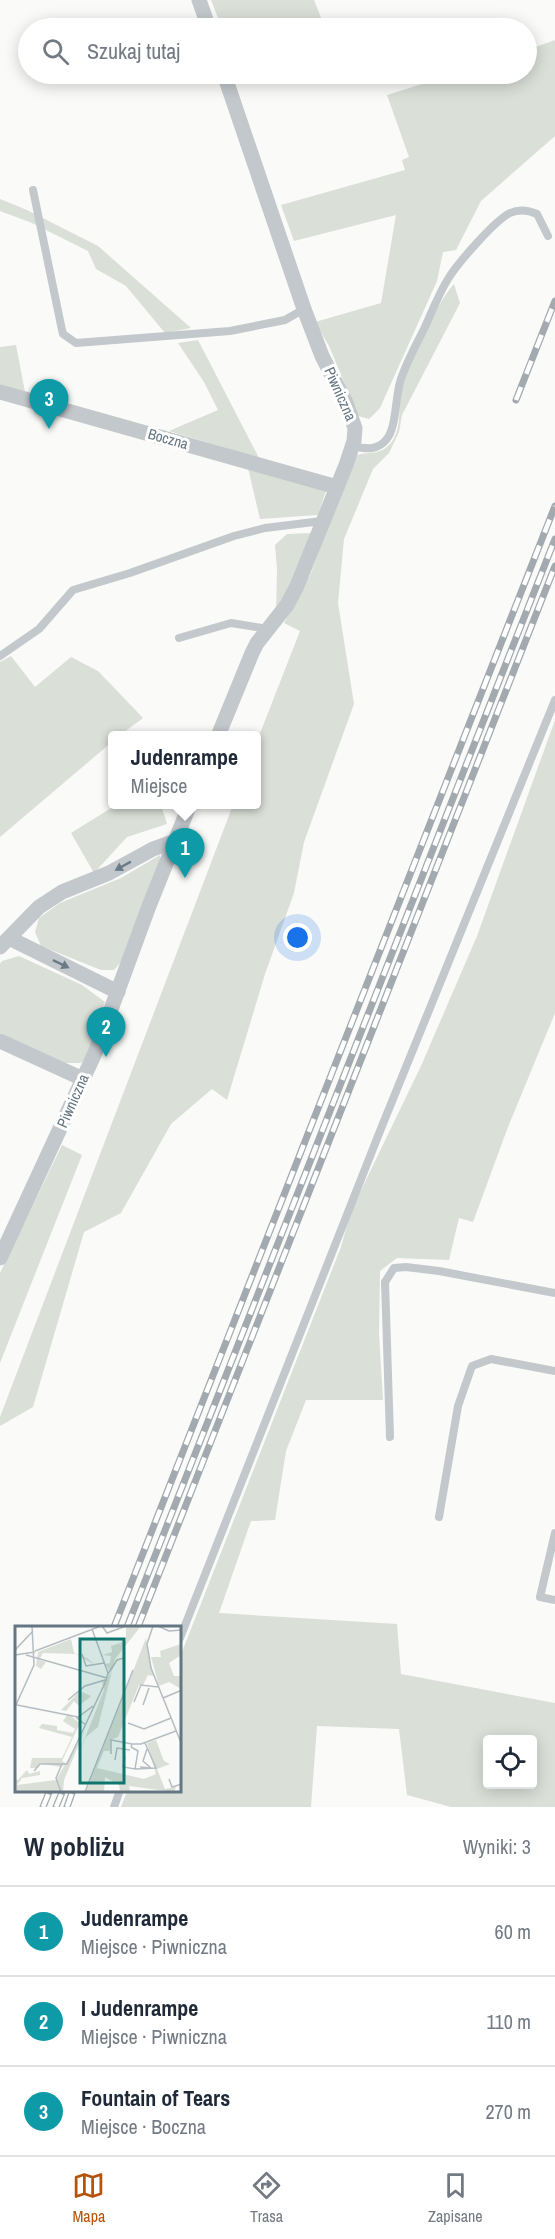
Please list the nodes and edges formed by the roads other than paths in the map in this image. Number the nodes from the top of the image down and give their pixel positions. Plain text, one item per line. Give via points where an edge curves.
1 (199, 0) edge
2 (205, 18) edge
3 (227, 84) edge
4 (33, 190) dead end
5 (548, 236) dead end
6 (304, 309) junction
7 (0, 392) edge
8 (352, 446) junction
9 (336, 487) junction
10 (322, 521) junction
11 (269, 629) junction
12 (179, 638) dead end
13 (0, 656) edge
14 (555, 700) edge
15 (220, 731) edge
16 (188, 809) edge
17 (175, 841) junction
18 (4, 942) edge
19 (118, 992) junction
20 (0, 1041) edge
21 (83, 1078) junction
22 (0, 1258) edge
23 (555, 1293) edge
24 (555, 1371) edge
25 (390, 1437) dead end
26 (439, 1517) dead end
27 (555, 1533) edge
28 (555, 1600) edge
29 (182, 1633) edge
30 (120, 1792) edge
31 (114, 1807) edge

1 - 2 street
3 - 6 street, Piwniczna
4 - 6 lane via 63,334 76,343 230,331 285,320
5 - 8 lane via 537,214 517,211 502,218 461,261 446,282 403,372 389,438 372,448
6 - 8 street, Piwniczna via 355,428
7 - 9 street, Boczna
8 - 9 street, Piwniczna
9 - 10 street, Piwniczna
10 - 11 street, Piwniczna via 287,605
10 - 13 lane via 234,536 73,590 39,629
11 - 12 lane via 231,623
11 - 15 street, Piwniczna via 252,653
14 - 29 lane
16 - 17 street, Piwniczna
17 -> 18 street via 62,892 39,907
17 - 19 street, Piwniczna
18 -> 19 street
19 - 21 street, Piwniczna
20 - 21 street
21 - 22 street, Piwniczna
23 - 25 lane via 439,1271 394,1268 385,1282
24 - 26 lane via 491,1359 472,1366 458,1406
27 - 28 lane via 540,1597
30 - 31 lane

